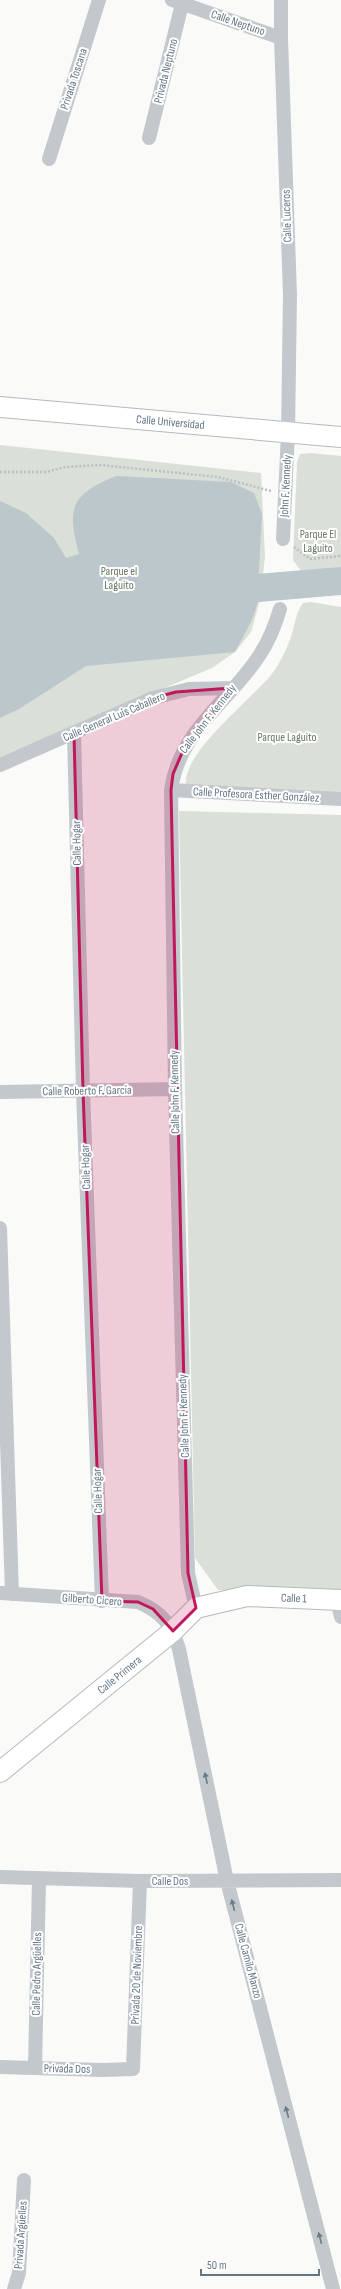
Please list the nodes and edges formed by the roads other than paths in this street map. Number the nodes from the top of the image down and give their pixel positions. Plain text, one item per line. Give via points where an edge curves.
1 (99, 0) edge
2 (281, 0) edge
3 (177, 2) edge
4 (281, 38) junction
5 (149, 138) dead end
6 (49, 159) dead end
7 (0, 406) edge
8 (288, 433) junction
9 (341, 437) edge
10 (283, 539) road end
11 (280, 609) dead end
12 (232, 688) junction
13 (74, 734) junction
14 (0, 765) edge
15 (170, 790) junction
16 (341, 799) edge
17 (175, 1090) junction
18 (83, 1091) junction
19 (0, 1092) edge
20 (0, 1228) edge
21 (6, 1594) edge
22 (102, 1600) junction
23 (340, 1606) edge
24 (196, 1608) junction
25 (173, 1631) junction
26 (0, 1772) edge
27 (0, 1877) edge
28 (39, 1879) junction
29 (341, 1880) edge
30 (140, 1881) junction
31 (227, 1881) junction
32 (0, 2067) edge
33 (35, 2068) junction
34 (133, 2069) joint
35 (24, 2180) dead end
36 (14, 2289) edge
37 (333, 2289) edge

1 - 6 street, Privada Toscana
2 - 4 street, Calle Luceros
3 - 4 street, Calle Neptuno
3 - 5 street, Privada Neptuno
4 - 8 street, Calle Luceros via 290,295
7 - 8 street, Calle Universidad
8 - 9 street, Calle Universidad
8 - 10 street, John F. Kennedy
11 - 12 street, Calle John F. Kennedy via 275,628 258,657
12 - 13 street, Calle General Luis Caballero via 189,689 153,698
12 - 15 street, Calle John F. Kennedy via 185,746 173,774
13 - 14 street, Calle General Luis Caballero
13 - 18 street, Calle Hogar
15 - 16 street, Calle Profesora Esther González
15 - 17 street, Calle John F. Kennedy
17 - 18 street, Calle Roberto F. García
17 - 24 street, Calle John F. Kennedy via 188,1573
18 - 19 street, Calle Roberto F. García
18 - 22 street, Calle Hogar
20 - 21 street
21 - 22 street, Gilberto Cicero
22 - 25 street, Gilberto Cicero via 138,1602 153,1609
23 - 24 street, Calle 1 via 247,1596
24 - 25 street, Calle Primera
25 - 26 street, Calle Primera
31 -> 25 street, Calle Camilo Manzo via 179,1649
27 - 28 street, Calle Dos
28 - 30 street, Calle Dos
28 - 33 street, Calle Pedro Argüelles
29 - 31 street, Calle Dos
30 - 31 street, Calle Dos
30 - 34 street, Privada 20 de Noviembre
37 -> 31 street, Calle Camilo Manzo
32 - 33 street, Privada Dos
33 - 34 street, Privada Dos
35 - 36 street, Privada Argüelles via 19,2273

